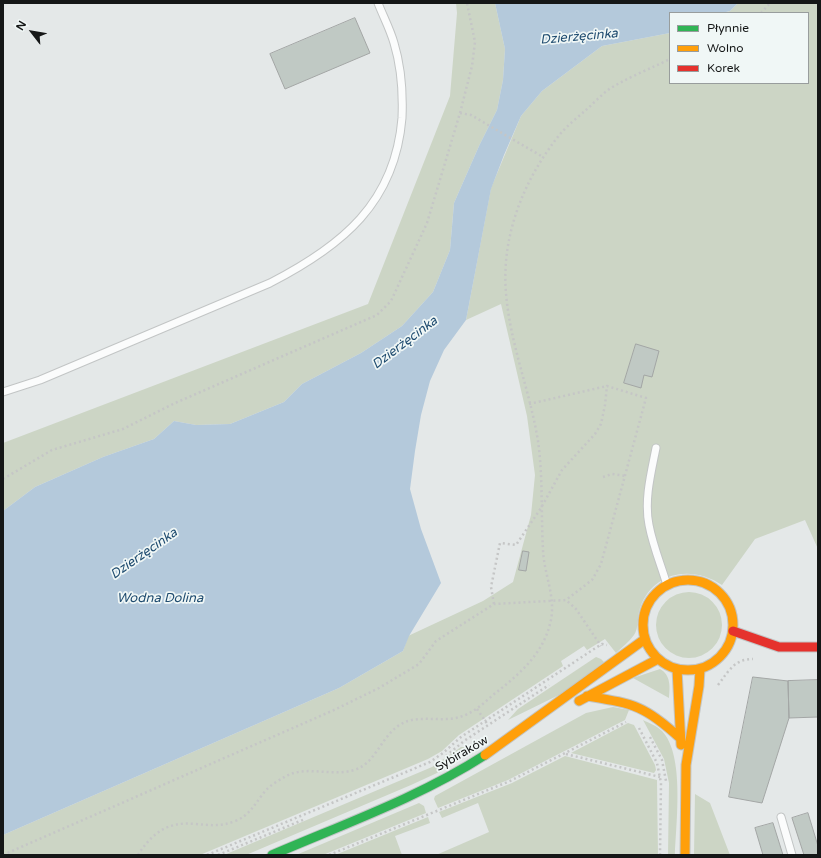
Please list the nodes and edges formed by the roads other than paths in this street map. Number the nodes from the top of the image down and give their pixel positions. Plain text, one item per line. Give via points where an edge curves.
1 (378, 3) edge
2 (3, 392) edge
3 (656, 448) dead end
4 (667, 585) junction
5 (733, 631) junction
6 (645, 639) junction
7 (818, 647) edge
8 (658, 659) junction
9 (676, 669) junction
10 (700, 669) junction
11 (587, 696) junction
12 (680, 738) junction
13 (504, 743) junction
14 (686, 765) junction
15 (781, 817) dead end
16 (272, 855) edge
17 (685, 855) edge
18 (792, 855) edge

1 - 2 lane via 394,43 399,66 403,100 400,137 384,186 359,221 324,252 270,283 40,380
3 - 4 lane via 650,478 648,524
4 - 5 street via 689,580 710,585 728,605 733,620
4 - 6 street via 651,598 646,608 643,618
5 - 7 street via 778,647
5 - 10 street via 725,651 718,659
6 - 8 street
6 - 13 street, Sybiraków
8 - 9 street
8 - 11 street
9 - 10 street
9 - 12 street
10 - 14 street
11 - 12 street via 644,709
11 - 13 street
12 - 14 street
13 - 16 street, Sybiraków via 459,772 423,790
14 - 17 street
15 - 18 lane

